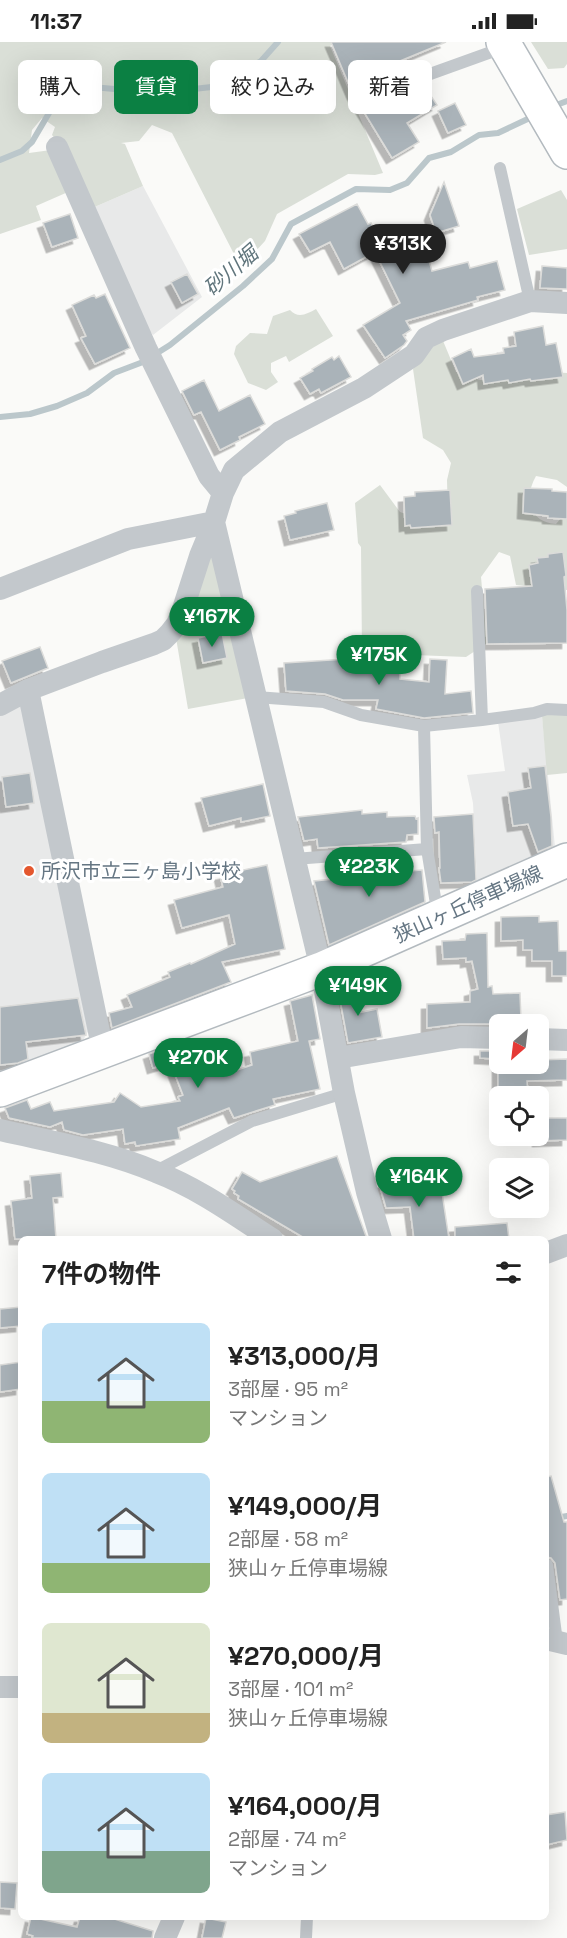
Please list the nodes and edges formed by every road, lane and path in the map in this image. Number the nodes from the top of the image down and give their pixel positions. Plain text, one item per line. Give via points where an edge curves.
1 (505, 44) edge
2 (432, 72) edge
3 (57, 147) dead end
4 (567, 152) edge
5 (500, 168) dead end
6 (530, 301) junction
7 (567, 303) edge
8 (223, 493) junction
9 (214, 522) junction
10 (0, 589) edge
11 (477, 591) dead end
12 (28, 690) junction
13 (256, 697) junction
14 (0, 705) edge
15 (567, 710) edge
16 (482, 720) junction
17 (424, 726) junction
18 (427, 849) junction
19 (294, 859) junction
20 (567, 860) edge
21 (438, 917) junction
22 (321, 969) junction
23 (489, 1038) edge
24 (549, 1039) edge
25 (567, 1040) edge
26 (103, 1051) junction
27 (338, 1058) junction
28 (0, 1090) edge
29 (344, 1094) junction
30 (0, 1130) edge
31 (156, 1172) junction
32 (267, 1236) edge
33 (380, 1236) edge
34 (567, 1245) edge
35 (549, 1252) edge
36 (549, 1580) edge
37 (557, 1642) edge
38 (0, 1687) edge
39 (18, 1687) edge
40 (173, 1920) edge
41 (307, 1920) edge
42 (165, 1938) edge
43 (306, 1938) edge

1 - 2 lane
1 - 4 main road
3 - 8 street via 151,357 209,476
5 - 6 lane
6 - 7 street
6 - 8 street via 426,338 414,355 364,388 279,432 234,470
8 - 9 street
9 - 10 street via 128,539
9 - 12 street via 177,624 163,640
9 - 13 street
11 - 16 lane
12 - 14 street
12 - 26 street
13 - 17 lane via 324,702 361,715
13 - 19 street
15 - 16 lane via 547,709
16 - 17 lane
17 - 18 lane
18 - 19 lane
18 - 21 lane
19 - 22 street
20 - 21 main road, 狭山ヶ丘停車場線
21 - 22 main road, 狭山ヶ丘停車場線
22 - 26 main road, 狭山ヶ丘停車場線
22 - 27 street
23 - 27 street via 461,1037
24 - 25 street
26 - 28 main road, 狭山ヶ丘停車場線
27 - 29 street
29 - 31 lane via 252,1121
29 - 33 street
30 - 31 street via 102,1154
31 - 32 street via 204,1196
34 - 35 street
36 - 37 lane
38 - 39 street
40 - 42 street
41 - 43 lane

